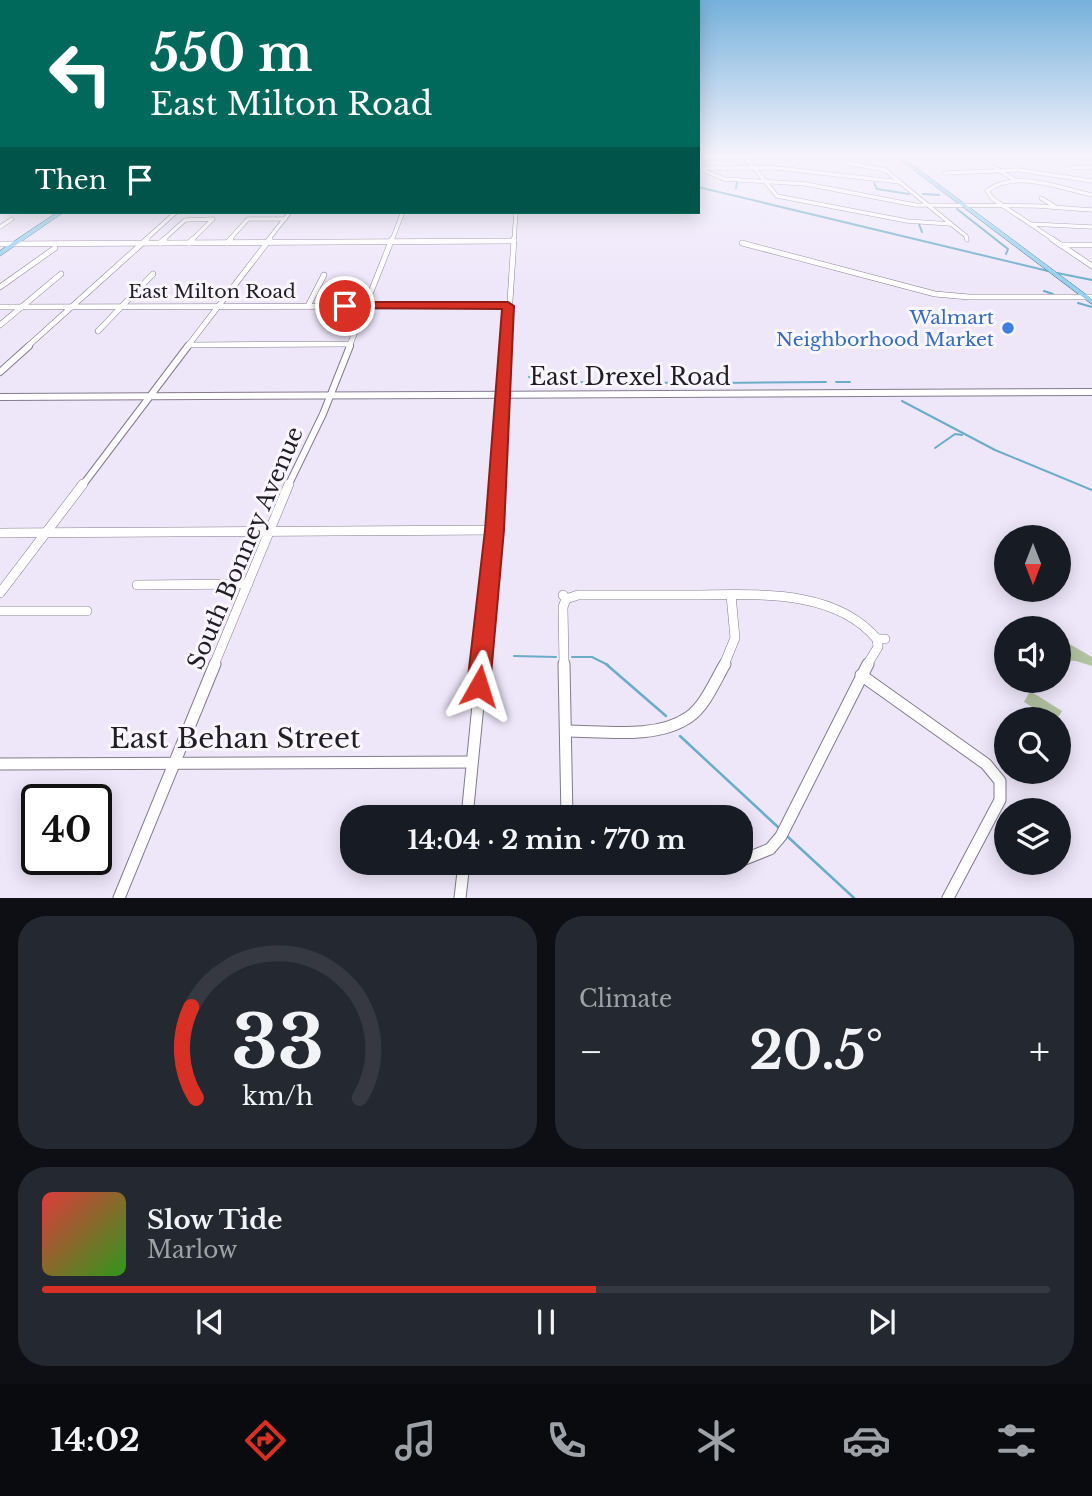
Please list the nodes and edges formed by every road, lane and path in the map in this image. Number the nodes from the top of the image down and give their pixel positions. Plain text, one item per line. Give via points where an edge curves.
1 (812, 199) edge
2 (878, 199) edge
3 (921, 199) edge
4 (953, 199) edge
5 (961, 199) edge
6 (996, 199) edge
7 (1042, 199) edge
8 (1003, 205) junction
9 (930, 206) junction
10 (962, 206) junction
11 (970, 206) junction
12 (1054, 206) junction
13 (1092, 210) edge
14 (58, 214) edge
15 (174, 214) edge
16 (289, 214) edge
17 (402, 214) edge
18 (516, 214) edge
19 (12, 219) dead end
20 (285, 219) junction
21 (951, 224) junction
22 (1030, 224) junction
23 (0, 227) edge
24 (1092, 227) edge
25 (967, 240) dead end
26 (514, 241) junction
27 (391, 242) junction
28 (141, 243) junction
29 (160, 243) junction
30 (189, 243) junction
31 (227, 243) junction
32 (266, 243) junction
33 (743, 243) dead end
34 (0, 244) edge
35 (14, 244) junction
36 (1060, 245) junction
37 (1092, 245) edge
38 (55, 248) dead end
39 (0, 254) edge
40 (1092, 266) edge
41 (1058, 273) junction
42 (61, 274) dead end
43 (153, 274) dead end
44 (324, 275) dead end
45 (0, 288) edge
46 (1090, 298) edge
47 (219, 306) junction
48 (308, 306) junction
49 (364, 306) junction
50 (508, 306) junction
51 (0, 307) edge
52 (22, 307) junction
53 (72, 307) junction
54 (121, 307) junction
55 (0, 325) edge
56 (98, 331) dead end
57 (349, 344) junction
58 (189, 345) junction
59 (0, 372) edge
60 (1092, 392) edge
61 (504, 395) junction
62 (329, 396) junction
63 (0, 397) edge
64 (151, 397) junction
65 (495, 530) junction
66 (271, 531) junction
67 (0, 533) edge
68 (46, 533) junction
69 (248, 584) junction
70 (137, 585) dead end
71 (0, 593) edge
72 (731, 595) junction
73 (0, 611) edge
74 (86, 611) dead end
75 (861, 675) junction
76 (566, 731) junction
77 (471, 762) junction
78 (176, 763) junction
79 (0, 764) edge
80 (468, 805) edge
81 (567, 805) edge
82 (753, 856) edge
83 (463, 875) edge
84 (119, 898) edge
85 (460, 898) edge
86 (948, 898) edge

1 - 21 street via 900,219
2 - 9 street
3 - 9 street
4 - 10 main road
5 - 11 main road
6 - 8 street
7 - 12 street
8 - 11 street
8 - 12 street
8 - 22 street
9 - 10 street
9 - 21 street
10 - 11 street
10 - 41 main road via 1046,269
11 - 41 main road
12 - 13 street
14 - 35 main road
15 - 28 street
16 - 20 street
17 - 27 street, South Bonney Avenue
18 - 26 street
19 - 23 street
20 - 31 street via 248,219
20 - 32 street
21 - 25 street
22 - 24 street
22 - 36 street
26 - 27 street
26 - 50 street
27 - 32 street
27 - 49 street, South Bonney Avenue
28 - 29 street
28 - 35 street
28 - 53 street
29 - 30 street
29 - 30 street via 185,220 213,219
30 - 31 street
31 - 32 street
32 - 47 street
33 - 46 street via 920,292
34 - 35 street
35 - 39 main road
36 - 37 street
36 - 40 street
38 - 45 street
41 - 46 main road
41 - 46 main road via 1069,277
42 - 52 street
43 - 54 street
44 - 48 street
47 - 48 street, East Milton Road
47 - 54 street, East Milton Road
47 - 58 street
48 - 49 street, East Milton Road
49 - 50 street, East Milton Road
49 - 57 street, South Bonney Avenue
50 - 61 street
51 - 52 street, East Milton Road
52 - 53 street, East Milton Road
52 - 55 street
53 - 54 street, East Milton Road
53 - 59 street
54 - 56 street
57 - 58 street
57 - 62 street, South Bonney Avenue
58 - 64 street
60 - 61 street, East Drexel Road
61 - 62 street, East Drexel Road
61 - 65 street
62 - 64 street, East Drexel Road
62 - 66 street, South Bonney Avenue
63 - 64 street, East Drexel Road
64 - 68 street
65 - 66 street
65 - 77 street
66 - 68 street
66 - 69 street, South Bonney Avenue
67 - 68 street
68 - 71 street
69 - 70 street
69 - 78 street, South Bonney Avenue
72 - 75 street via 776,596 819,604 865,626 881,639
72 - 76 street via 735,645 687,718 658,729
72 - 76 street via 564,597
73 - 74 street
75 - 82 street via 781,836 770,849
75 - 86 street via 1004,781 1000,800
76 - 81 street
77 - 78 street, East Behan Street
77 - 80 street
78 - 79 street, East Behan Street
78 - 84 street, South Bonney Avenue
83 - 85 street

